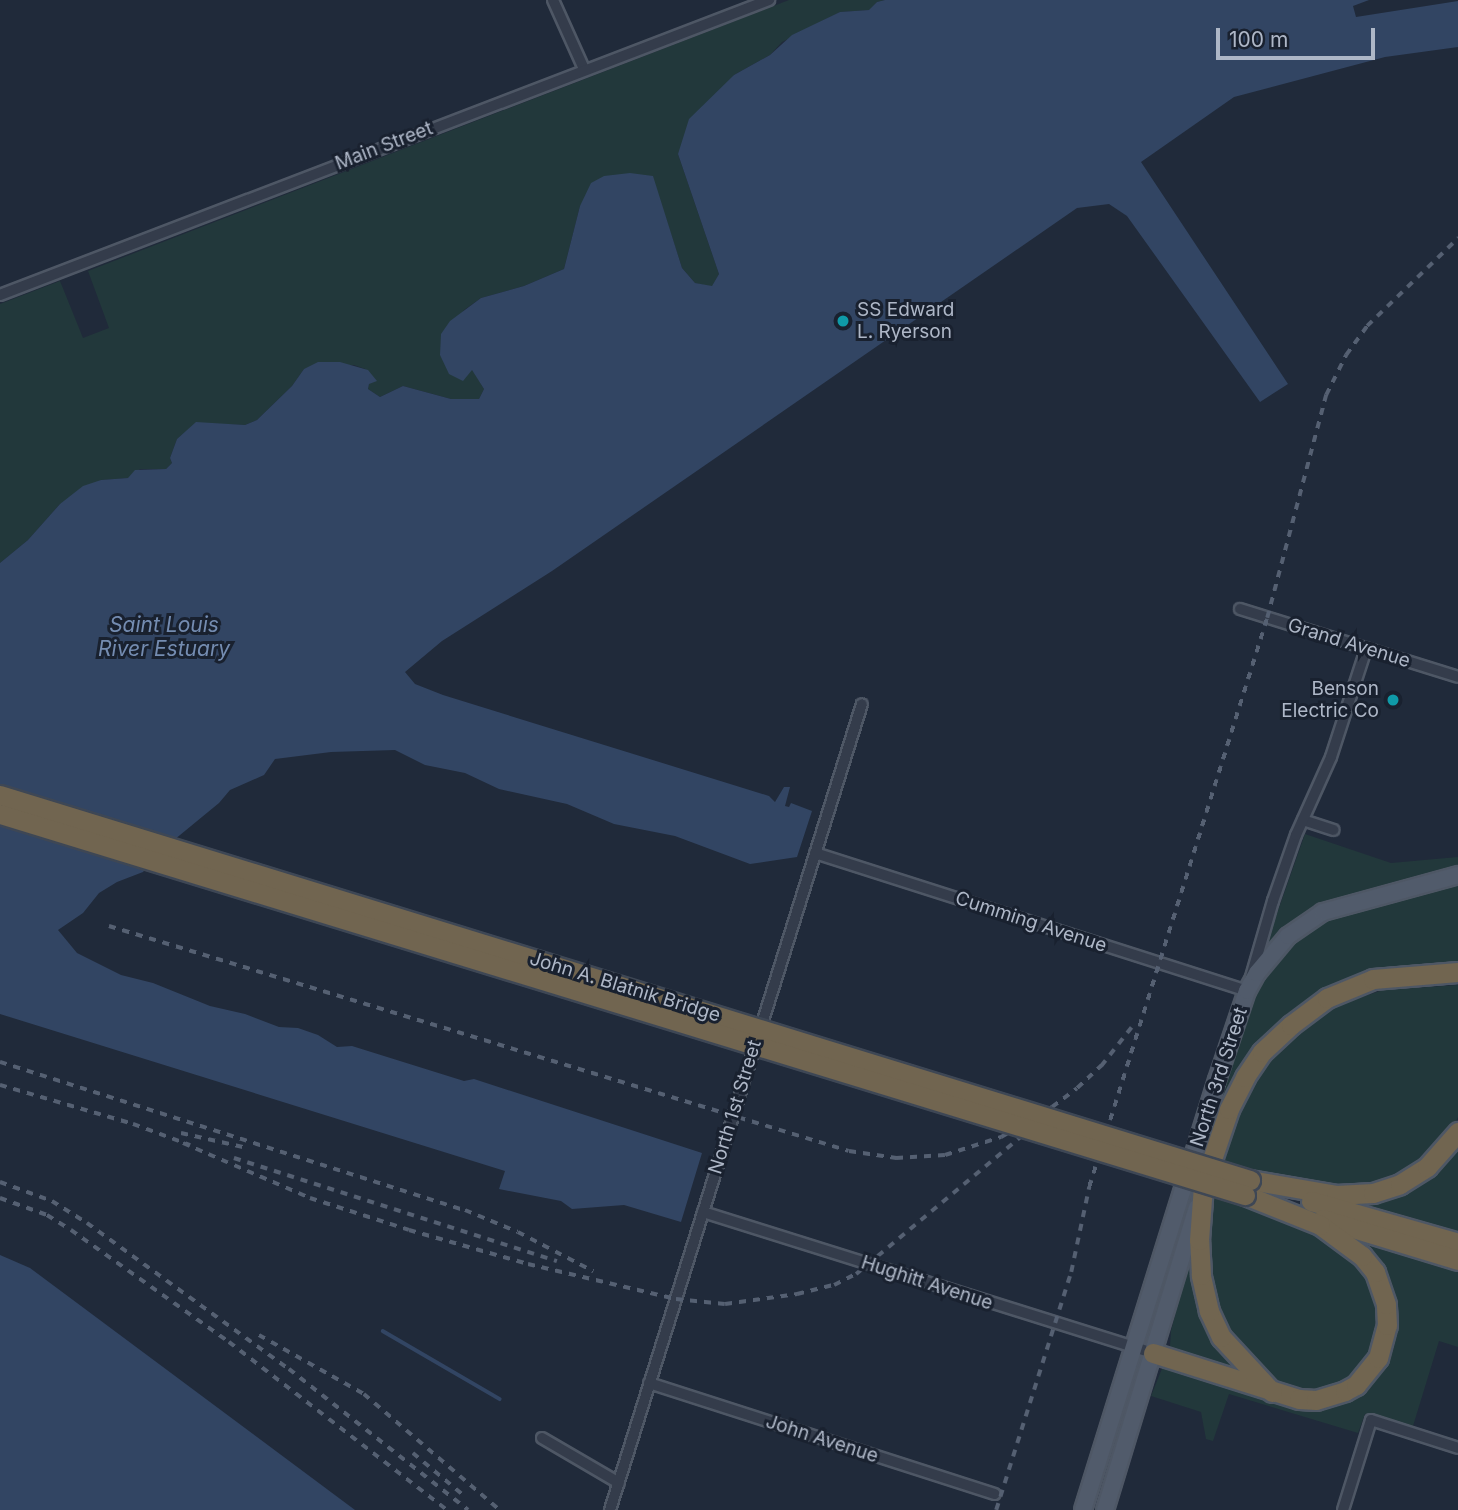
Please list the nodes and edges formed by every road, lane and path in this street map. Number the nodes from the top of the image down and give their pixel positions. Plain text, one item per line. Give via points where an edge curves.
1 (553, 0) edge
2 (769, 0) edge
3 (584, 69) junction
4 (0, 295) edge
5 (1240, 609) dead end
6 (1366, 649) junction
7 (1458, 677) edge
8 (862, 704) dead end
9 (0, 795) edge
10 (0, 814) edge
11 (1303, 820) junction
12 (1333, 830) dead end
13 (815, 853) junction
14 (1458, 874) edge
15 (1458, 972) edge
16 (1458, 980) edge
17 (1345, 989) junction
18 (1247, 991) junction
19 (1458, 1132) edge
20 (1203, 1186) junction
21 (1248, 1188) junction
22 (703, 1212) junction
23 (1458, 1243) edge
24 (1458, 1260) edge
25 (1132, 1347) junction
26 (1153, 1353) junction
27 (649, 1384) junction
28 (1272, 1392) junction
29 (542, 1438) dead end
30 (1458, 1448) edge
31 (619, 1483) junction
32 (995, 1494) dead end
33 (610, 1510) edge
34 (1083, 1510) edge
35 (1105, 1510) edge
36 (1343, 1510) edge

1 - 3 street
2 - 3 street, Main Street
3 - 4 street, Main Street
5 - 6 street, Grand Avenue
6 - 7 street, Grand Avenue
6 - 11 street, North 3rd Street via 1331,757
8 - 13 street, North 1st Street
9 - 21 highway, John A. Blatnik Bridge, bridge
10 - 21 highway, John A. Blatnik Bridge, bridge
11 - 12 street
11 - 18 street, North 3rd Street via 1266,921
13 - 18 street, Cumming Avenue
13 - 22 street, North 1st Street
14 - 18 main road via 1358,900 1311,918 1277,946
15 - 17 highway via 1383,978
16 - 17 highway
17 - 20 highway, North 3rd Street via 1311,1009 1251,1066
18 - 25 main road, North 3rd Street
19 - 21 highway via 1427,1167 1400,1184 1373,1193
20 - 26 main road, North 3rd Street
20 - 28 highway via 1199,1253 1209,1311 1230,1350
21 - 23 highway
21 - 24 highway
21 - 28 highway via 1350,1244 1375,1272 1386,1304 1387,1325 1378,1358 1356,1385 1316,1399
22 - 25 street, Hughitt Avenue
22 - 27 street, North 1st Street
25 - 26 street, Hughitt Avenue
25 - 34 main road, North 3rd Street
26 - 28 highway
26 - 35 main road, North 3rd Street
27 - 31 street, North 1st Street
27 - 32 street, John Avenue
29 - 31 street
30 - 36 street via 1371,1420
31 - 33 street, North 1st Street

